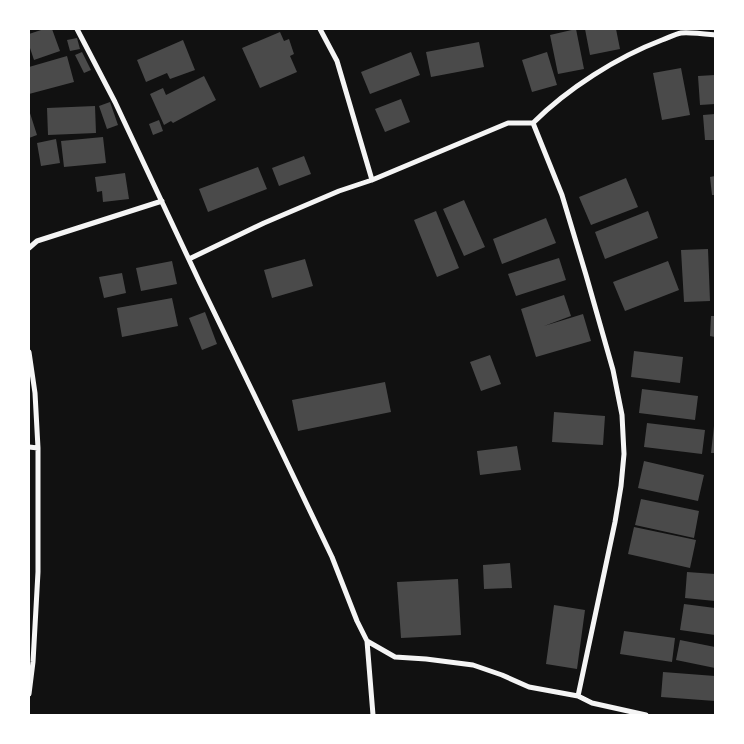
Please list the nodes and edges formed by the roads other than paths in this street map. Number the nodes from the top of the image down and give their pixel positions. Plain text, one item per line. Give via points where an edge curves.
1 (77, 29) edge
2 (320, 29) edge
3 (715, 35) edge
4 (533, 123) junction
5 (372, 180) junction
6 (162, 201) junction
7 (29, 248) edge
8 (189, 259) junction
9 (29, 352) edge
10 (29, 447) edge
11 (38, 448) junction
12 (367, 641) junction
13 (29, 694) edge
14 (578, 696) junction
15 (374, 715) edge
16 (646, 715) edge

1 - 6 street
2 - 5 street via 337,61
3 - 4 street via 681,33 627,56 558,101
4 - 5 street via 508,123
4 - 14 street via 562,195 613,370 622,415 624,454 621,486
5 - 8 street via 264,222
6 - 7 street via 37,241
6 - 8 street
8 - 12 street via 332,558
9 - 11 street
10 - 11 street
11 - 13 street via 38,572 34,662
12 - 14 street via 395,657 473,665 529,687
12 - 15 street
14 - 16 street via 592,704

